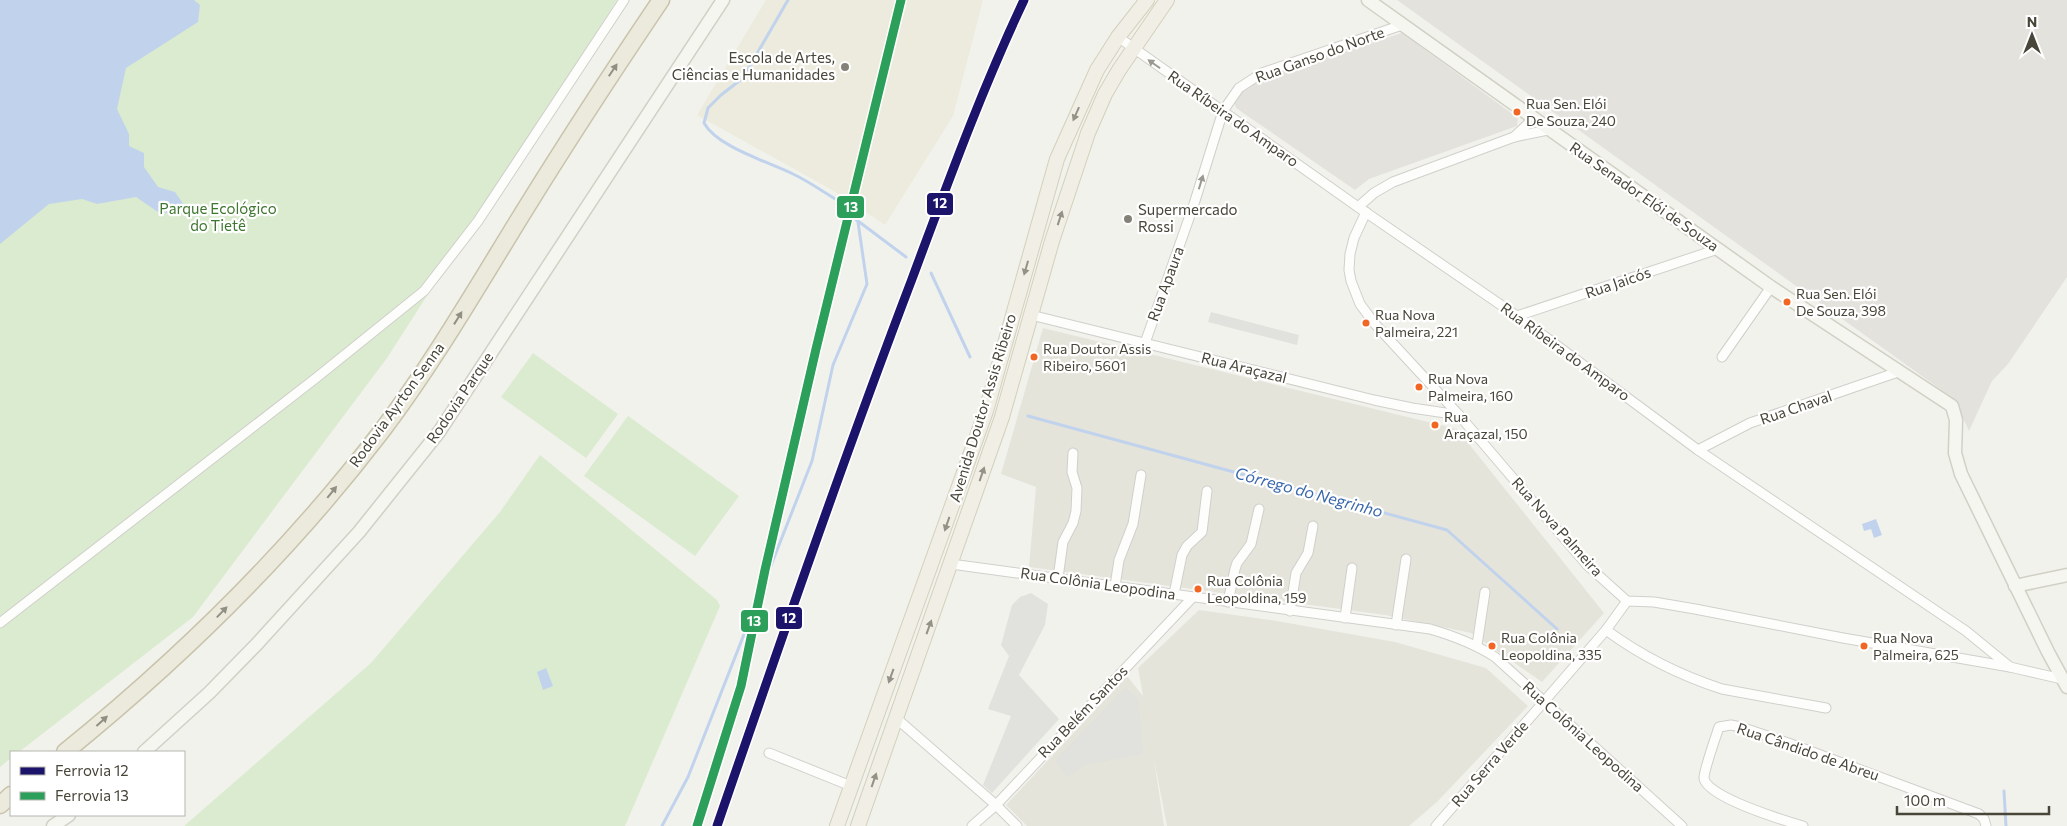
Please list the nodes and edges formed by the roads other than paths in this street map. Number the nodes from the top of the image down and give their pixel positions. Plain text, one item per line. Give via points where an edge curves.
1 (624, 0) edge
2 (661, 0) edge
3 (723, 0) edge
4 (1147, 0) edge
5 (1167, 0) edge
6 (1368, 0) edge
7 (1402, 25) junction
8 (1118, 37) junction
9 (1132, 49) junction
10 (1223, 111) junction
11 (1533, 119) junction
12 (1548, 130) junction
13 (1514, 137) junction
14 (1362, 210) junction
15 (1718, 249) junction
16 (1771, 287) junction
17 (1031, 315) junction
18 (1517, 316) junction
19 (1145, 343) junction
20 (1722, 357) dead end
21 (1898, 372) junction
22 (1459, 415) junction
23 (1698, 450) junction
24 (1073, 453) dead end
25 (1141, 475) dead end
26 (1207, 491) dead end
27 (1259, 509) dead end
28 (1313, 526) dead end
29 (1406, 559) dead end
30 (951, 564) junction
31 (1352, 568) dead end
32 (2067, 574) edge
33 (1058, 578) junction
34 (1115, 586) junction
35 (2015, 586) junction
36 (1485, 592) dead end
37 (1174, 594) junction
38 (1192, 598) junction
39 (1627, 601) junction
40 (1228, 602) junction
41 (1290, 611) junction
42 (1345, 618) junction
43 (0, 622) edge
44 (1396, 625) junction
45 (1606, 630) junction
46 (1477, 645) junction
47 (2010, 667) junction
48 (2065, 683) edge
49 (1544, 702) junction
50 (1826, 708) dead end
51 (896, 718) junction
52 (66, 751) edge
53 (145, 751) edge
54 (769, 753) dead end
55 (851, 786) junction
56 (10, 796) edge
57 (0, 804) edge
58 (996, 805) junction
59 (67, 816) edge
60 (1772, 816) junction
61 (53, 826) edge
62 (837, 826) edge
63 (858, 826) edge
64 (972, 826) edge
65 (1017, 826) edge
66 (1436, 826) edge
67 (1682, 826) edge
68 (1787, 826) edge
69 (1803, 826) edge
70 (1986, 826) edge

1 - 43 street via 478,221 424,291
52 -> 2 highway, Rodovia Ayrton Senna via 205,629 322,505 382,430 444,340 586,111
3 - 53 street, Rodovia Parque via 439,432 359,532 256,645
4 - 8 main road, Avenida Doutor Assis Ribeiro
5 - 9 main road, Avenida Doutor Assis Ribeiro
6 - 7 street, Rua Senador Elói de Souza
7 - 10 street, Rua Ganso do Norte via 1257,75 1239,88
7 - 11 street, Rua Senador Elói de Souza
8 - 9 street, Rua Ríbeira do Amparo
8 -> 55 main road, Avenida Doutor Assis Ribeiro via 1097,70 1057,158 986,410
10 -> 9 street, Rua Ríbeira do Amparo
17 -> 9 main road, Avenida Doutor Assis Ribeiro via 1088,133 1105,94
10 - 14 street, Rua Ríbeira do Amparo
19 -> 10 street, Rua Apaura
11 - 12 street, Rua Senador Elói de Souza
11 - 13 street
12 - 13 street
12 - 15 street, Rua Senador Elói de Souza
13 - 14 street via 1393,182 1374,193
14 - 18 street, Rua Ríbeira do Amparo
14 - 22 street, Rua Nova Palmeira via 1350,254 1349,270 1354,292 1374,323
15 - 16 street, Rua Senador Elói de Souza
15 - 18 street, Rua Jaicós
16 - 20 street
16 - 21 street, Rua Senador Elói de Souza
17 - 19 street, Rua Araçazal
30 -> 17 main road, Avenida Doutor Assis Ribeiro via 1002,417
18 - 23 street, Rua Ríbeira do Amparo
19 - 22 street, Rua Araçazal via 1374,400
21 - 23 street, Rua Chaval via 1750,423
21 - 35 street, Rua Senador Elói de Souza via 1952,406 1956,420 1954,443 1957,463
22 - 39 street, Rua Nova Palmeira via 1587,565
23 - 47 street, Rua Ríbeira do Amparo via 1966,631
24 - 33 street via 1076,511 1063,542
25 - 34 street via 1133,524 1119,560
26 - 37 street via 1202,532 1182,555
27 - 40 street via 1250,544 1234,569
28 - 41 street via 1308,553 1296,573
29 - 44 street
30 - 33 street, Rua Colônia Leopodina
51 -> 30 main road, Avenida Doutor Assis Ribeiro
31 - 42 street
32 - 35 street
33 - 34 street, Rua Colônia Leopodina
34 - 37 street, Rua Colônia Leopodina
35 - 48 street
36 - 46 street
37 - 38 street, Rua Colônia Leopodina
38 - 40 street, Rua Colônia Leopodina
38 - 58 street, Rua Belém Santos
39 - 45 street, Rua Serra Verde
39 - 47 street via 1695,608
40 - 41 street, Rua Colônia Leopodina
41 - 42 street, Rua Colônia Leopodina
42 - 44 street, Rua Colônia Leopodina
44 - 46 street, Rua Colônia Leopodina via 1430,630
45 - 49 street, Rua Serra Verde
45 - 50 street via 1636,650 1705,684
46 - 49 street, Rua Colônia Leopodina via 1496,657
47 - 48 street
49 - 66 street, Rua Serra Verde
49 - 67 street, Rua Colônia Leopodina
51 - 58 street
63 -> 51 main road, Avenida Doutor Assis Ribeiro
54 - 55 street
55 - 62 main road, Avenida Doutor Assis Ribeiro
56 - 57 highway
58 - 64 street, Rua Belém Santos
58 - 65 street
59 - 61 street
60 - 68 street
60 - 69 street
60 - 70 street, Rua Cândido de Abreu via 1718,794 1708,786 1704,776 1720,726 1741,727 1828,757 1978,814

